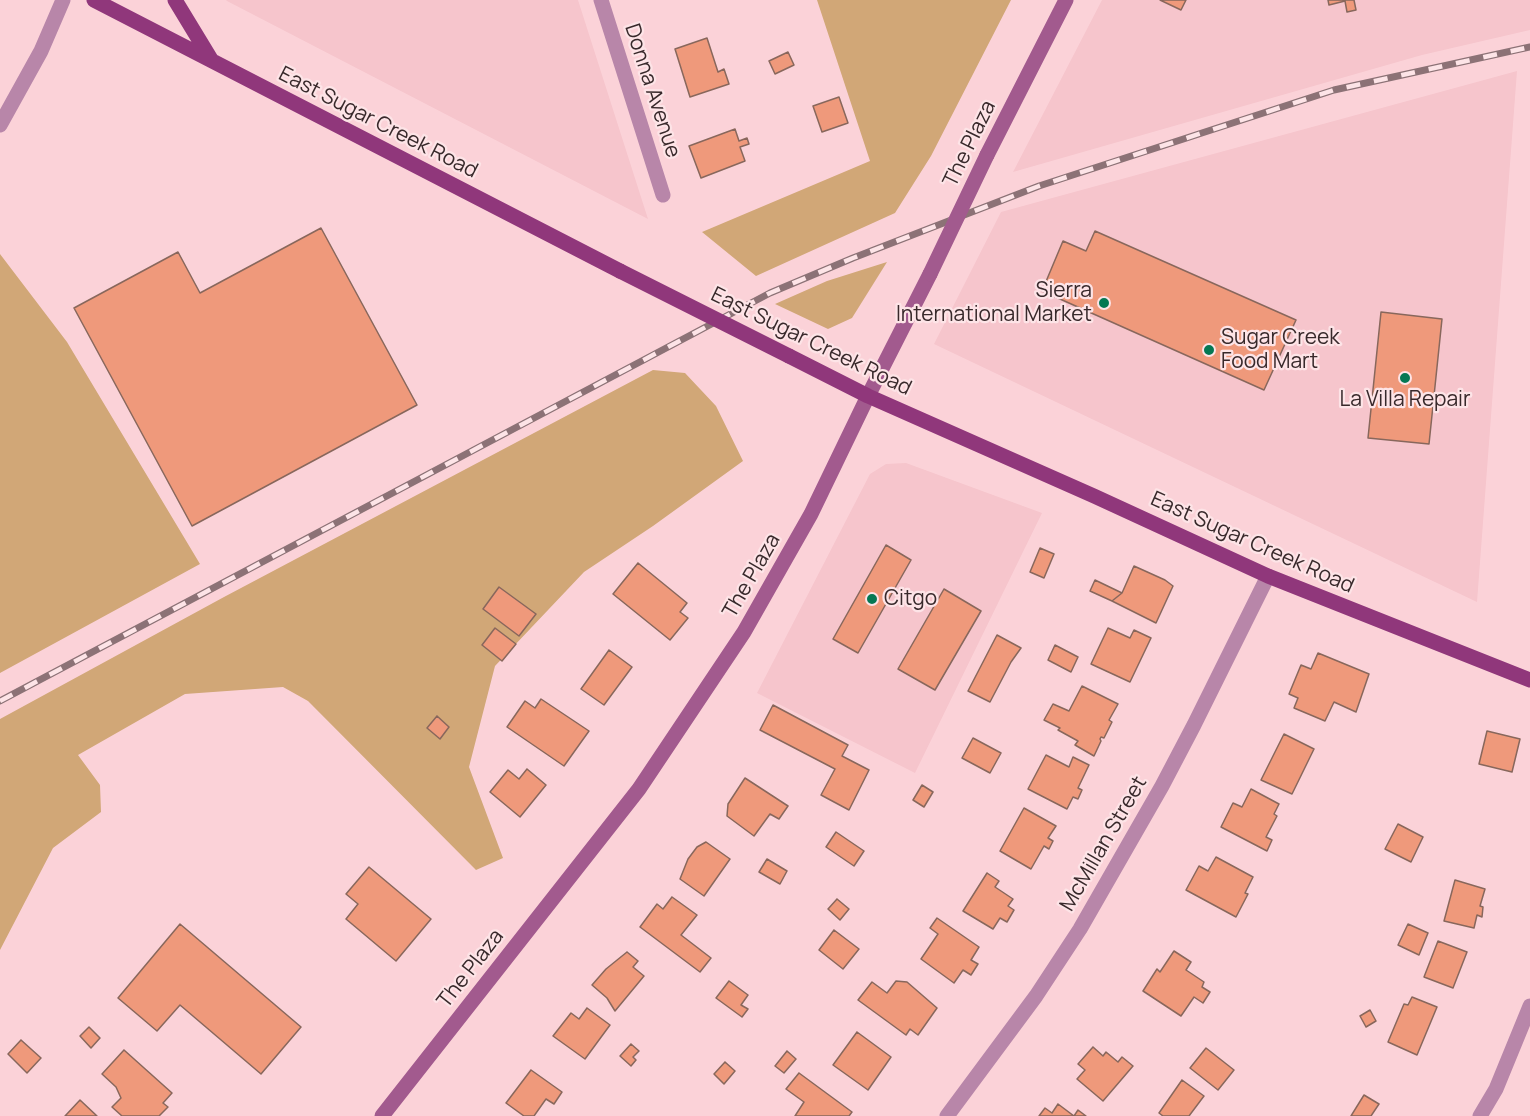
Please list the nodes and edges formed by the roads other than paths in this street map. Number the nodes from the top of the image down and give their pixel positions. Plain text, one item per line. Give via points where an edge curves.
1 (63, 0) edge
2 (94, 0) edge
3 (175, 0) edge
4 (601, 0) edge
5 (1066, 0) edge
6 (212, 61) junction
7 (0, 125) edge
8 (663, 195) dead end
9 (868, 396) junction
10 (1268, 576) junction
11 (1530, 680) edge
12 (1530, 1006) edge
13 (382, 1116) edge
14 (948, 1116) edge
15 (1480, 1116) edge

1 - 7 street via 41,51
2 - 6 main road, East Sugar Creek Road
3 - 6 main road
4 - 8 street, Donna Avenue
5 - 9 main road, The Plaza, bridge
6 - 9 main road, East Sugar Creek Road, bridge
9 - 10 main road, East Sugar Creek Road
9 - 13 main road, The Plaza via 811,514 744,632 639,789
10 - 11 main road, East Sugar Creek Road
10 - 14 street, McMillan Street via 1162,786 1080,929
12 - 15 street via 1496,1089

